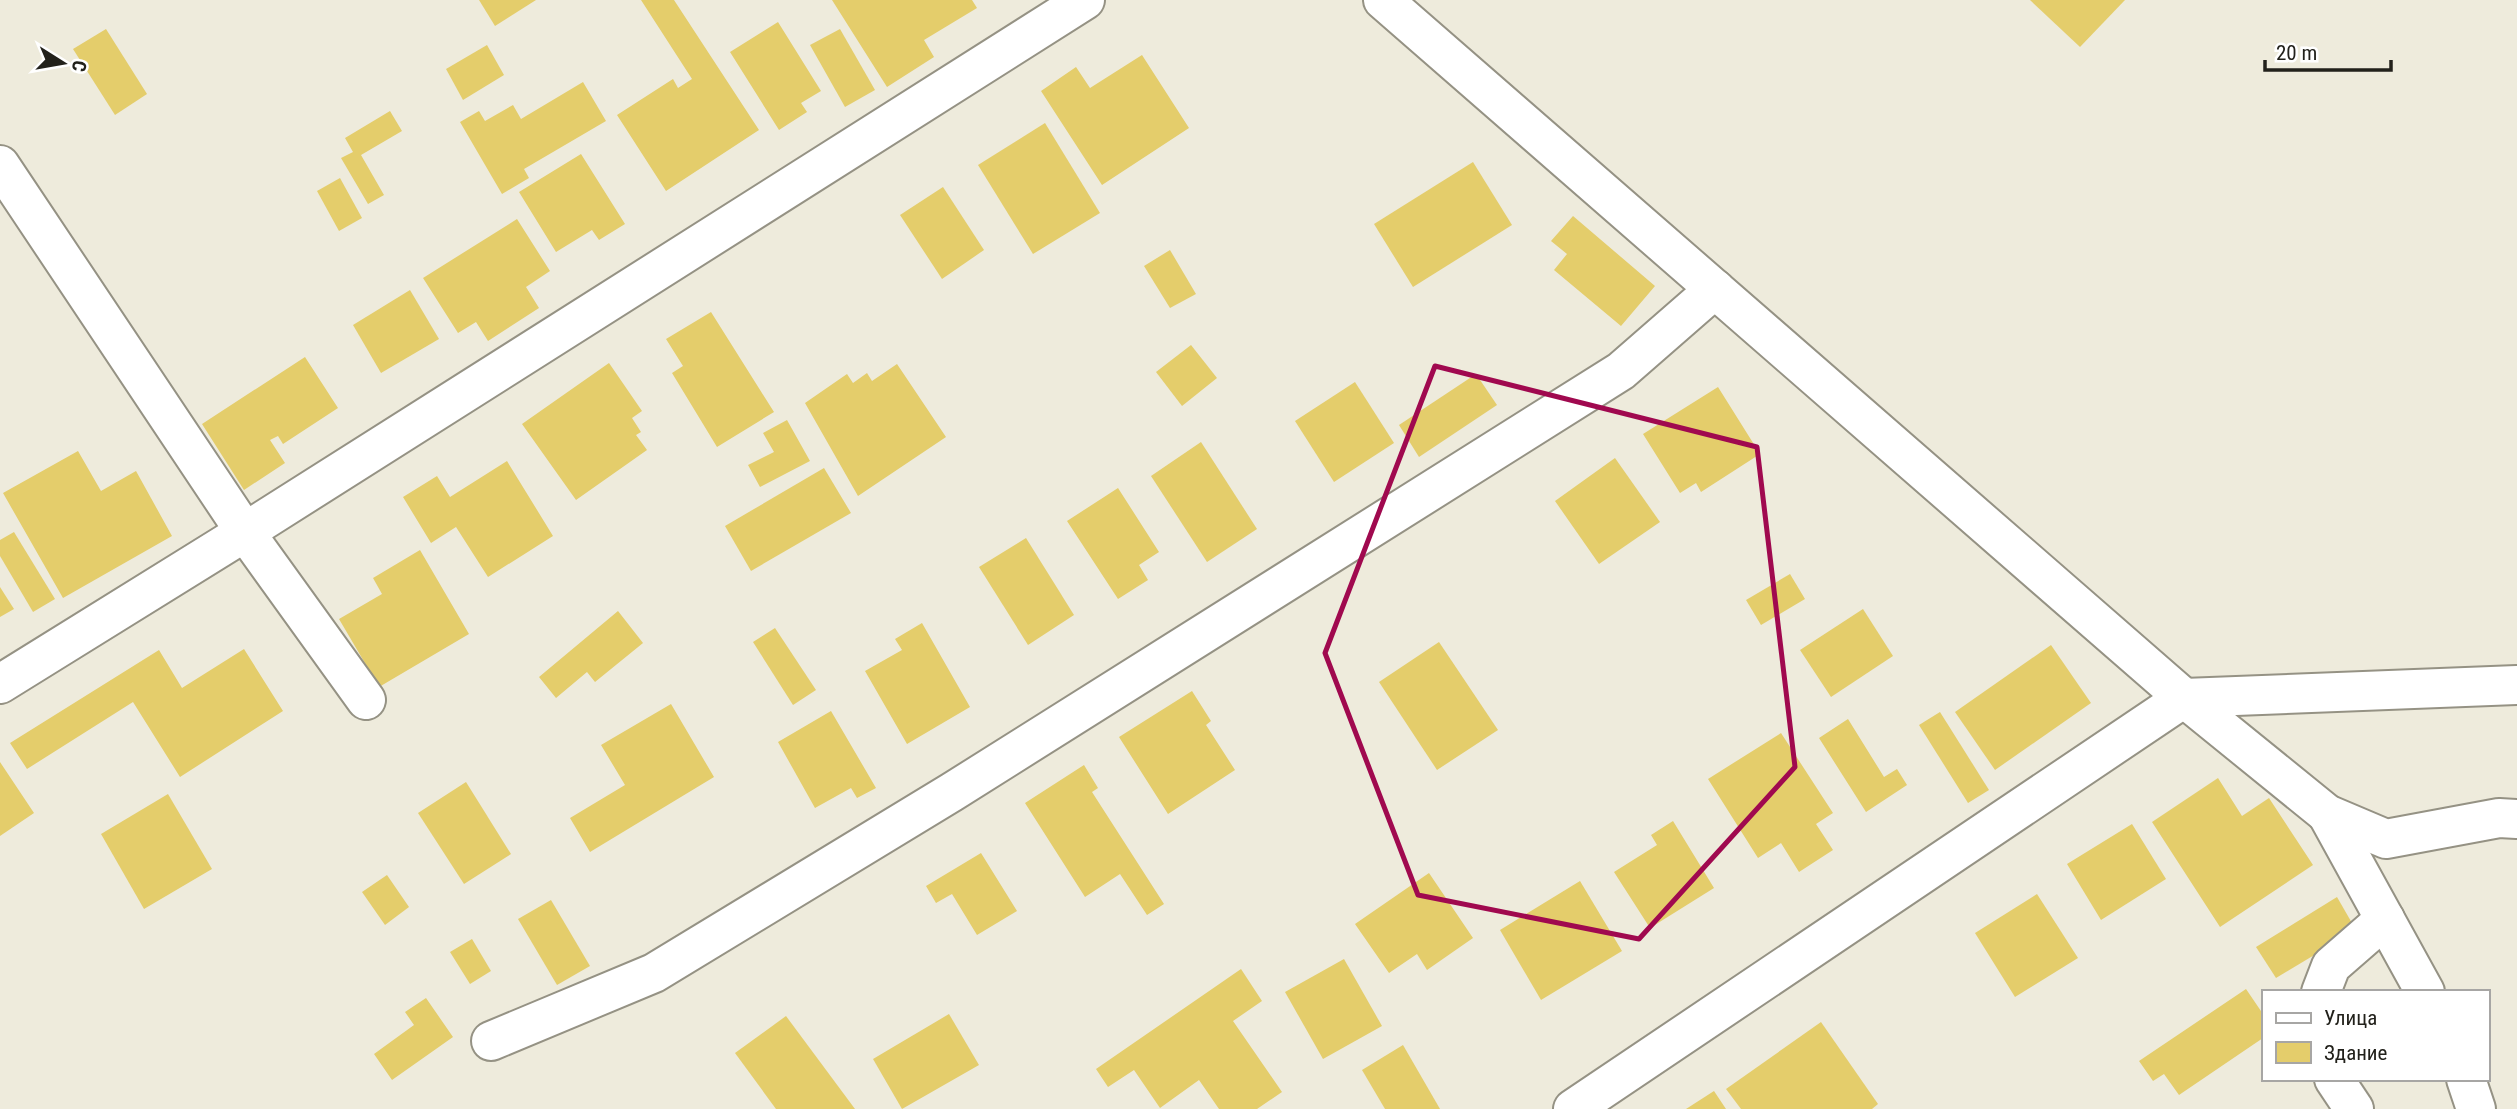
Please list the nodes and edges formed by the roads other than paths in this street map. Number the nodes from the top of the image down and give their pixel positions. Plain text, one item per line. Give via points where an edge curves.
1 (1085, 0) edge
2 (1383, 0) edge
3 (0, 165) edge
4 (1715, 289) junction
5 (245, 532) junction
6 (0, 684) edge
7 (2517, 685) edge
8 (2184, 698) junction
9 (366, 701) dead end
10 (2327, 814) junction
11 (2517, 819) edge
12 (2385, 919) junction
13 (2323, 990) edge
14 (2424, 990) edge
15 (491, 1041) dead end
16 (2335, 1081) edge
17 (2467, 1081) edge
18 (1573, 1109) edge
19 (2354, 1109) edge
20 (2476, 1109) edge

1 - 5 street
2 - 4 street
3 - 5 street
4 - 8 street
4 - 15 street via 1621,371 952,792 654,973
5 - 6 street
5 - 9 street
7 - 8 street
8 - 10 street
8 - 18 street
10 - 11 street via 2386,839 2499,818
10 - 12 street
12 - 13 street via 2331,966
12 - 14 street
16 - 19 street
17 - 20 street

